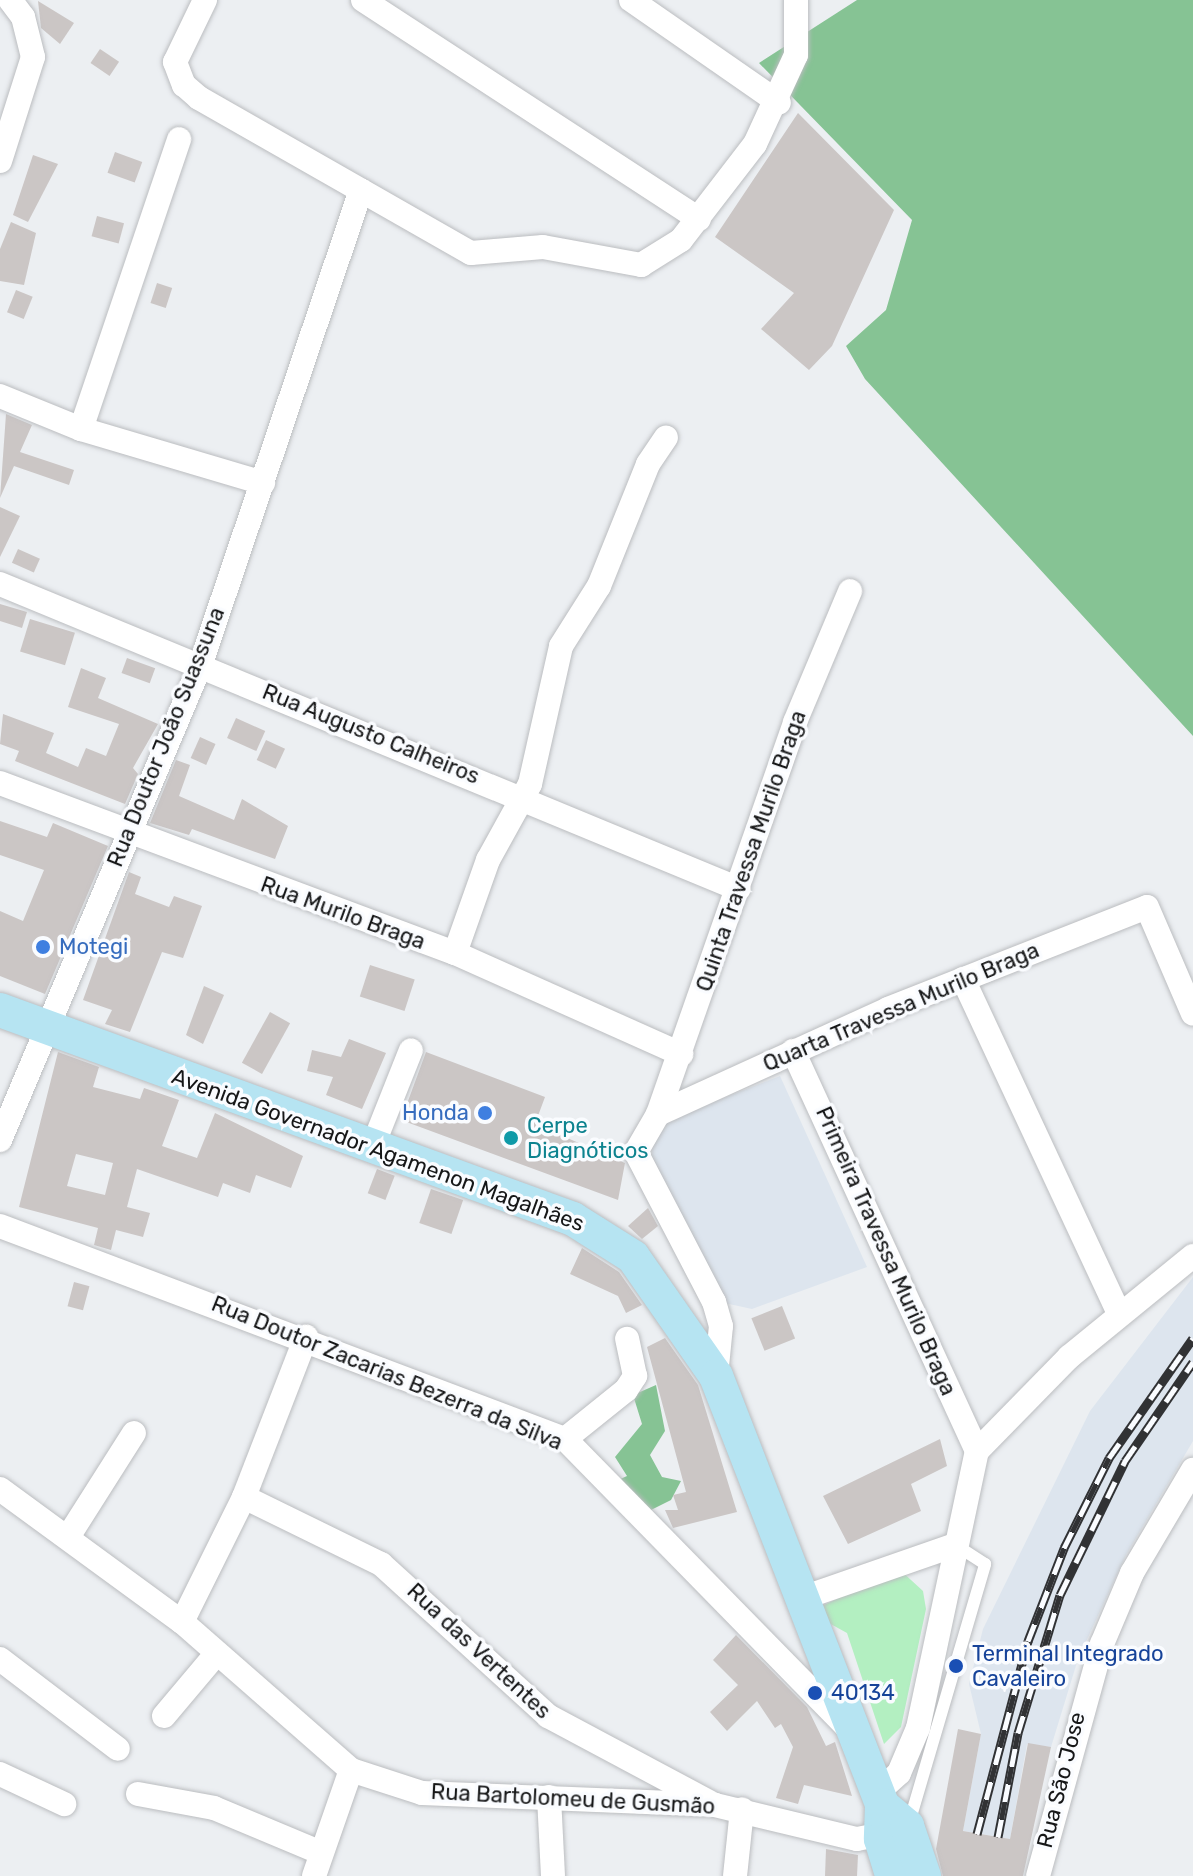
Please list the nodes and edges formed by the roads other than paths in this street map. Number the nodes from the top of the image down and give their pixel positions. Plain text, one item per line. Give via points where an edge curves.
1 (10, 0) edge
2 (205, 0) edge
3 (363, 0) edge
4 (631, 0) edge
5 (796, 0) edge
6 (779, 103) junction
7 (179, 139) dead end
8 (0, 161) edge
9 (361, 190) junction
10 (699, 219) junction
11 (0, 396) edge
12 (81, 429) junction
13 (666, 437) dead end
14 (263, 483) junction
15 (0, 584) edge
16 (850, 591) dead end
17 (200, 666) junction
18 (0, 783) edge
19 (525, 796) junction
20 (126, 833) junction
21 (739, 889) junction
22 (455, 953) junction
23 (963, 979) junction
24 (0, 1010) edge
25 (1193, 1014) edge
26 (49, 1028) junction
27 (411, 1050) dead end
28 (793, 1051) junction
29 (681, 1054) junction
30 (658, 1114) junction
31 (0, 1140) edge
32 (372, 1148) junction
33 (0, 1226) edge
34 (1193, 1256) edge
35 (1119, 1313) junction
36 (306, 1337) junction
37 (627, 1339) dead end
38 (716, 1376) junction
39 (134, 1433) dead end
40 (565, 1439) junction
41 (977, 1451) junction
42 (1193, 1470) edge
43 (0, 1489) edge
44 (244, 1497) junction
45 (68, 1537) junction
46 (955, 1545) junction
47 (800, 1599) junction
48 (182, 1622) junction
49 (217, 1653) junction
50 (0, 1659) edge
51 (164, 1716) dead end
52 (857, 1737) junction
53 (118, 1749) dead end
54 (351, 1770) junction
55 (0, 1774) edge
56 (138, 1794) dead end
57 (549, 1797) junction
58 (64, 1804) dead end
59 (715, 1805) junction
60 (742, 1809) junction
61 (887, 1816) junction
62 (317, 1864) edge
63 (553, 1876) edge
64 (735, 1876) edge
65 (873, 1876) edge
66 (892, 1876) edge
67 (924, 1876) edge
68 (1038, 1876) edge

1 - 8 street via 31,37 30,85
2 - 9 street via 175,62 184,85
3 - 10 street
4 - 6 street
5 - 6 street via 796,55
6 - 10 street
7 - 12 street
9 - 10 street via 451,245 489,253 543,247 641,265 660,258
9 - 14 street, Rua Doutor João Suassuna
11 - 12 street
12 - 14 street
13 - 19 street via 648,464 599,586 561,646
14 - 17 street, Rua Doutor João Suassuna
15 - 17 street, Rua Augusto Calheiros
16 - 21 street, Quinta Travessa Murilo Braga
17 - 19 street, Rua Augusto Calheiros
17 - 20 street, Rua Doutor João Suassuna
18 - 20 street, Rua Murilo Braga
19 - 21 street, Rua Augusto Calheiros
19 - 22 street via 488,860
20 - 22 street, Rua Murilo Braga
20 - 26 street, Rua Doutor João Suassuna
21 - 29 street, Quinta Travessa Murilo Braga
22 - 29 street, Rua Murilo Braga
23 - 25 street, Quarta Travessa Murilo Braga via 1147,907
23 - 28 street, Quarta Travessa Murilo Braga
23 - 35 street
24 - 26 main road, Avenida Governador Agamenon Magalhães
26 - 31 street, Rua Doutor João Suassuna
26 - 32 main road, Avenida Governador Agamenon Magalhães
27 - 32 street
28 - 30 street, Quarta Travessa Murilo Braga
28 - 41 street, Primeira Travessa Murilo Braga
29 - 30 street, Quinta Travessa Murilo Braga
30 - 38 street, Quinta Travessa Murilo Braga via 639,1141 638,1162 714,1302 721,1326
32 - 38 main road, Avenida Governador Agamenon Magalhães via 607,1237 658,1284
33 - 36 street, Rua Doutor Zacarias Bezerra da Silva
34 - 35 street
35 - 41 street
36 - 40 street, Rua Doutor Zacarias Bezerra da Silva
36 - 44 street
37 - 40 street via 635,1376 626,1390
38 - 47 main road, Avenida Governador Agamenon Magalhães
39 - 45 street
40 - 52 street, Rua Doutor Zacarias Bezerra da Silva
41 - 46 street
42 - 68 street, Rua São Jose via 1132,1573 1102,1644
43 - 45 street, Rua Bartolomeu de Gusmão
44 - 48 street
44 - 59 street, Rua das Vertentes via 381,1564 548,1716
45 - 48 street, Rua Bartolomeu de Gusmão
46 - 47 street
46 - 61 street via 918,1728
46 - 61 lane via 985,1564
47 - 52 main road, Avenida Governador Agamenon Magalhães
48 - 49 street, Rua Bartolomeu de Gusmão
49 - 51 street
49 - 54 street, Rua Bartolomeu de Gusmão
50 - 53 street
52 - 61 main road, Avenida Governador Agamenon Magalhães
54 - 57 street, Rua Bartolomeu de Gusmão via 422,1793
54 - 62 street
55 - 58 street
56 - 62 street via 214,1808
57 - 59 street, Rua Bartolomeu de Gusmão
57 - 63 street
59 - 60 street, Rua Bartolomeu de Gusmão
60 - 61 street, Rua Bartolomeu de Gusmão
60 - 64 street
61 - 65 main road
61 - 66 main road, Avenida Governador Agamenon Magalhães
61 - 67 main road, Avenida Governador Agamenon Magalhães

